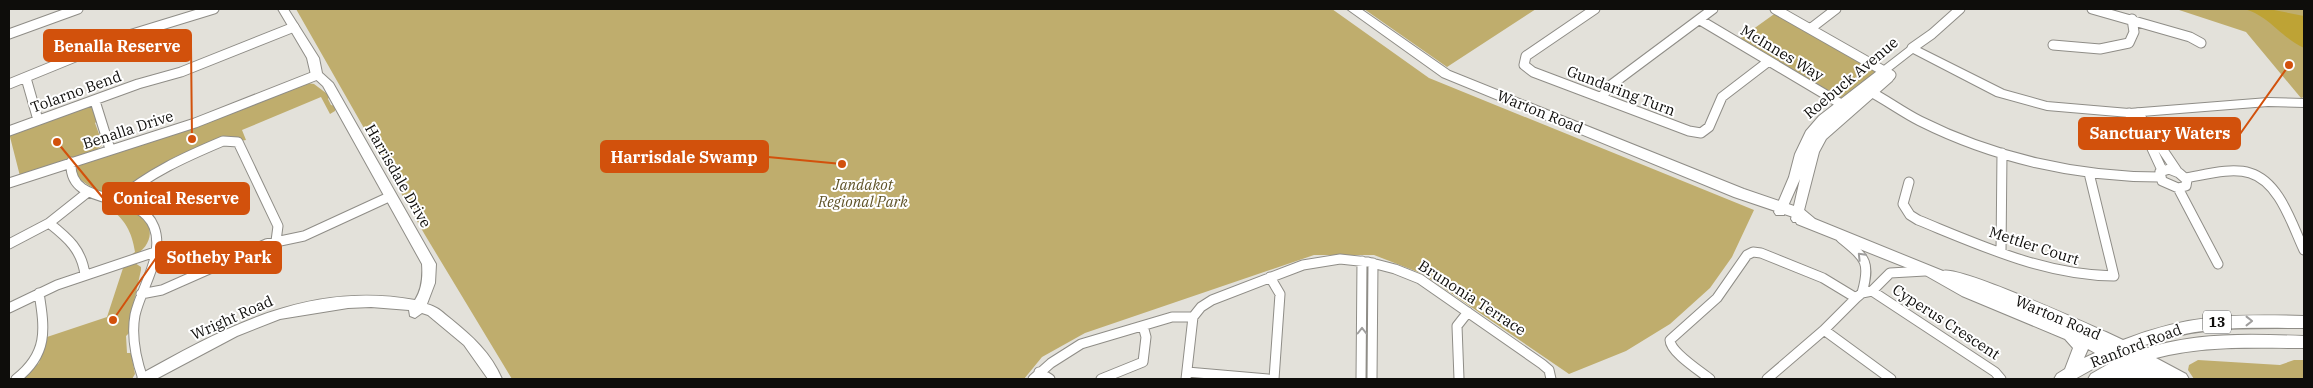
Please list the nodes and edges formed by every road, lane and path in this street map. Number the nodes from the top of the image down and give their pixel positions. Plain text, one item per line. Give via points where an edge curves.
1 (76, 9) edge
2 (214, 9) edge
3 (284, 9) edge
4 (1353, 9) edge
5 (1595, 9) edge
6 (1712, 9) edge
7 (1775, 9) edge
8 (1836, 9) edge
9 (1960, 9) edge
10 (2092, 9) edge
11 (2132, 19) junction
12 (1700, 20) junction
13 (294, 27) junction
14 (1810, 29) junction
15 (9, 34) edge
16 (2201, 43) dead end
17 (2053, 45) dead end
18 (1915, 50) junction
19 (1770, 61) junction
20 (1887, 73) junction
21 (313, 74) junction
22 (26, 78) junction
23 (9, 84) edge
24 (1867, 90) junction
25 (1601, 98) junction
26 (95, 101) junction
27 (2281, 102) junction
28 (2304, 103) edge
29 (1846, 107) junction
30 (2304, 108) edge
31 (2134, 113) junction
32 (38, 120) junction
33 (9, 131) edge
34 (110, 149) junction
35 (2002, 153) junction
36 (71, 162) junction
37 (2089, 172) junction
38 (2161, 174) junction
39 (2182, 175) junction
40 (1800, 180) junction
41 (1909, 182) dead end
42 (9, 183) edge
43 (2178, 188) junction
44 (88, 192) junction
45 (391, 196) junction
46 (118, 200) junction
47 (1781, 210) junction
48 (1801, 218) junction
49 (49, 223) junction
50 (1831, 230) junction
51 (276, 241) junction
52 (9, 244) edge
53 (2304, 250) edge
54 (155, 252) junction
55 (2002, 252) junction
56 (1362, 262) junction
57 (1373, 263) junction
58 (2218, 264) dead end
59 (1930, 271) junction
60 (85, 275) junction
61 (1270, 277) junction
62 (39, 293) junction
63 (141, 294) junction
64 (1864, 294) junction
65 (9, 308) edge
66 (412, 309) junction
67 (1468, 312) junction
68 (1193, 317) junction
69 (2304, 322) edge
70 (1143, 326) junction
71 (1824, 330) junction
72 (2065, 332) junction
73 (2198, 342) junction
74 (2304, 342) edge
75 (2126, 355) junction
76 (1036, 376) edge
77 (1186, 376) edge
78 (2067, 376) edge
79 (2101, 376) edge
80 (2179, 378) edge
81 (16, 379) edge
82 (144, 379) edge
83 (495, 379) edge
84 (1050, 379) edge
85 (1100, 379) edge
86 (1268, 379) edge
87 (1274, 379) edge
88 (1362, 379) edge
89 (1372, 379) edge
90 (1459, 379) edge
91 (1550, 379) edge
92 (1710, 379) edge
93 (1768, 379) edge
94 (1891, 379) edge
95 (2001, 379) edge
96 (2137, 379) edge
97 (2160, 379) edge

1 - 15 street
2 - 22 street via 129,35
3 - 13 street
4 - 47 main road, Warton Road via 1446,74 1739,193 1760,205
5 - 25 street, Gundaring Turn via 1526,56 1524,65 1533,72
6 - 12 street
7 - 14 street
8 - 14 street
9 - 18 street, Roebuck Avenue
10 - 11 street
11 - 16 street
11 - 17 street via 2134,32 2129,43 2112,49 2088,50
12 - 19 street, McInnes Way
12 - 25 street via 1611,85
13 - 21 street via 310,55 307,66
13 - 26 street, Tolarno Bend via 181,72
14 - 20 street
18 - 20 street, Roebuck Avenue
18 - 31 street via 2000,93 2025,101 2079,110
19 - 25 street, Gundaring Turn via 1722,97 1710,127 1701,133 1689,132
19 - 29 street, McInnes Way
20 - 24 street, Roebuck Avenue
21 - 34 street, Benalla Drive via 195,123
21 - 45 street, Harrisdale Drive via 321,86 330,91
22 - 23 street
22 - 32 street
24 - 29 street, Roebuck Avenue
24 - 35 street via 1925,124
26 - 32 street, Tolarno Bend
26 - 34 street
27 - 28 street
27 - 30 street
27 - 31 street
29 - 40 street, Roebuck Avenue via 1813,141
31 - 38 street
31 - 39 street
32 - 33 street, Tolarno Bend
34 - 36 street, Benalla Drive
35 - 37 street
35 - 55 street
36 - 42 street, Benalla Drive
36 - 44 street via 72,178
37 - 38 street via 2139,178
37 - 55 street, Mettler Court via 2114,276 2096,277 2055,271
38 - 39 street
38 - 43 street via 2168,185
39 - 43 street via 2188,183
39 - 53 street via 2250,173 2264,180 2273,189
40 - 47 street, Roebuck Avenue
40 - 48 street, Roebuck Avenue
41 - 55 street, Mettler Court via 1903,204 1910,215
43 - 58 street
44 - 46 street
44 - 49 street
45 - 51 street via 304,236
45 - 66 street, Harrisdale Drive via 429,264 430,280 425,297
46 - 51 street via 158,169 223,141 234,140 238,142 278,226
46 - 54 street via 140,209 149,217 156,236
47 - 48 main road, Warton Road
48 - 50 main road, Warton Road
49 - 52 street
49 - 60 street via 79,249
50 - 59 main road, Warton Road
64 -> 50 street via 1868,264
51 - 63 street via 162,290
54 - 60 street
54 - 63 street
56 - 57 street, Brunonia Terrace
56 - 61 street, Brunonia Terrace via 1314,262
88 -> 56 street
57 - 67 street, Brunonia Terrace via 1410,274
57 - 89 street
59 - 64 street via 1890,273
59 - 72 main road, Warton Road via 1967,292
59 - 75 main road, Warton Road via 1968,281 2101,336
60 - 62 street
61 - 68 street, Brunonia Terrace via 1205,303
61 - 87 street via 1280,294
62 - 65 street
62 - 81 street via 43,339 35,362
63 - 82 street via 134,341 135,358
64 - 71 street
64 - 92 street, Cyperus Crescent via 1761,253 1747,255 1717,298 1670,340 1676,351
64 - 95 street, Cyperus Crescent via 1996,372
66 - 82 street, Wright Road via 370,303 291,311 262,319
66 - 83 street, Wright Road via 445,322 470,340
67 - 90 street via 1457,326
67 - 91 street, Brunonia Terrace via 1542,364 1549,370
68 - 70 street via 1172,317
68 - 77 street
75 -> 69 main road, Ranford Road / 13 via 2169,331 2202,324 2244,320
70 - 76 street via 1082,344
70 - 85 street via 1146,337 1143,362
71 - 93 street
71 - 94 street
72 - 75 main road, Warton Road
72 - 78 main road via 2081,347
73 - 74 main road, Ranford Road / 13
73 - 75 main road, Ranford Road / 13
73 - 80 main road via 2172,356 2171,365
75 - 78 main road, Ranford Road / 13
75 - 79 main road, Ranford Road / 13
75 - 80 main road, Warton Road
75 - 97 main road, Warton Road
76 - 84 street
77 - 86 street
79 - 96 main road via 2122,374

